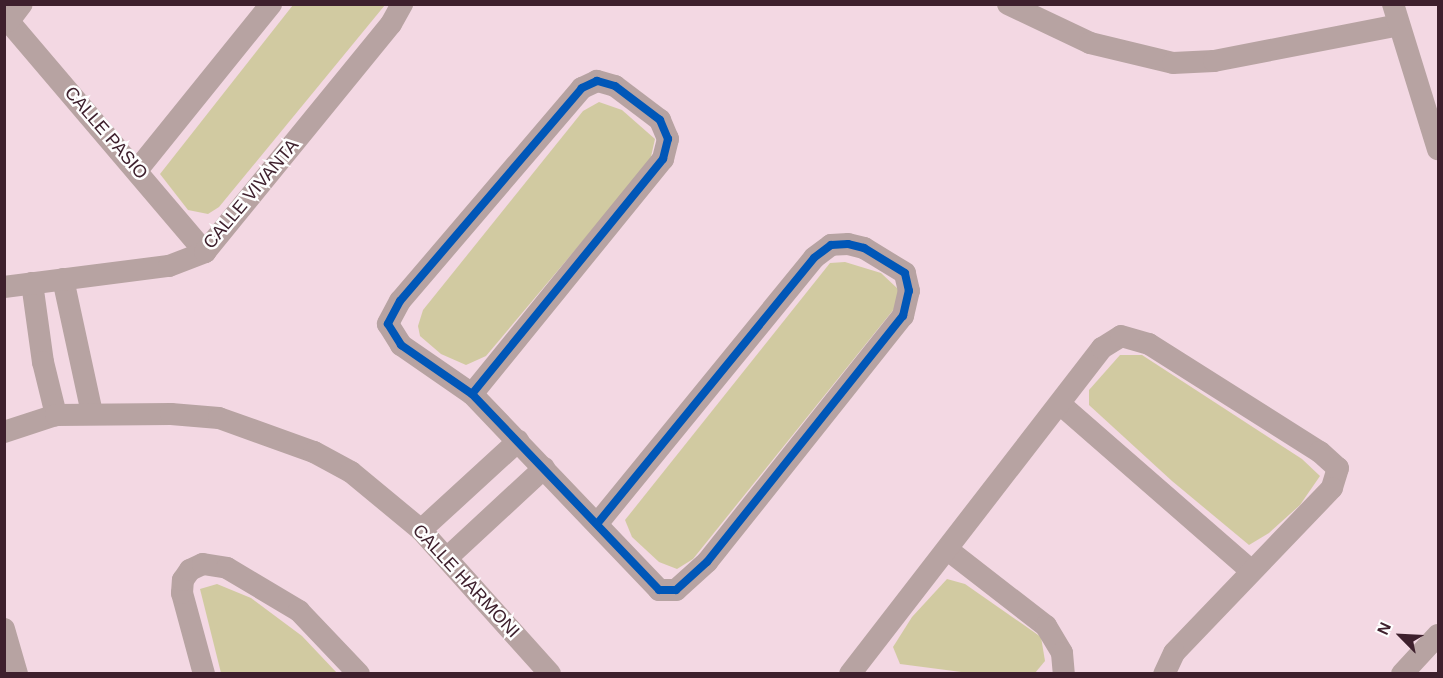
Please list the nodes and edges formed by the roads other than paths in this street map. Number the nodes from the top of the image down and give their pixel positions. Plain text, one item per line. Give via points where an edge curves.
1 (272, 4) edge
2 (402, 4) edge
3 (1011, 5) edge
4 (12, 14) edge
5 (1396, 15) edge
6 (1438, 148) edge
7 (138, 169) junction
8 (205, 252) junction
9 (63, 279) junction
10 (32, 283) junction
11 (4, 287) edge
12 (472, 394) junction
13 (1060, 404) junction
14 (92, 413) junction
15 (56, 415) junction
16 (4, 432) edge
17 (518, 441) junction
18 (544, 468) junction
19 (598, 523) junction
20 (421, 530) junction
21 (948, 550) junction
22 (448, 557) junction
23 (1250, 570) junction
24 (4, 629) edge
25 (1438, 635) edge
26 (851, 673) edge
27 (1064, 673) edge
28 (17, 674) edge
29 (204, 674) edge
30 (359, 674) edge
31 (550, 674) edge
32 (1164, 674) edge
33 (1402, 674) edge

1 - 7 street
2 - 8 street, CALLE VIVANTA via 392,24
3 - 5 street via 1090,43 1173,63 1214,61
4 - 7 street, CALLE PASIO
5 - 6 street
7 - 8 street, CALLE PASIO
8 - 9 street, CALLE VIVANTA via 170,266
9 - 10 street, CALLE VIVANTA
9 - 14 street
10 - 11 street, CALLE VIVANTA
10 - 15 street via 43,362
12 - 12 street via 663,159 668,139 660,120 615,86 597,81 582,88 391,314 388,324 401,345
12 - 17 street
13 - 21 street
13 - 23 street
13 - 23 street via 1102,348 1121,336 1131,337 1149,344 1332,462 1338,477 1332,488
14 - 15 street, CALLE HARMONI
14 - 20 street, CALLE HARMONI via 219,418 265,432 351,472
15 - 16 street, CALLE HARMONI
17 - 18 street
17 - 20 street
18 - 19 street
18 - 22 street
19 - 19 street via 814,258 831,245 848,244 872,252 905,273 909,291 903,316 690,580 676,590 659,590
20 - 22 street, CALLE HARMONI
21 - 26 street
21 - 27 street via 1046,626 1062,653
22 - 31 street, CALLE HARMONI
23 - 32 street via 1174,652
24 - 28 street
25 - 33 street
29 - 30 street via 182,593 183,580 190,570 203,564 227,568 299,611

